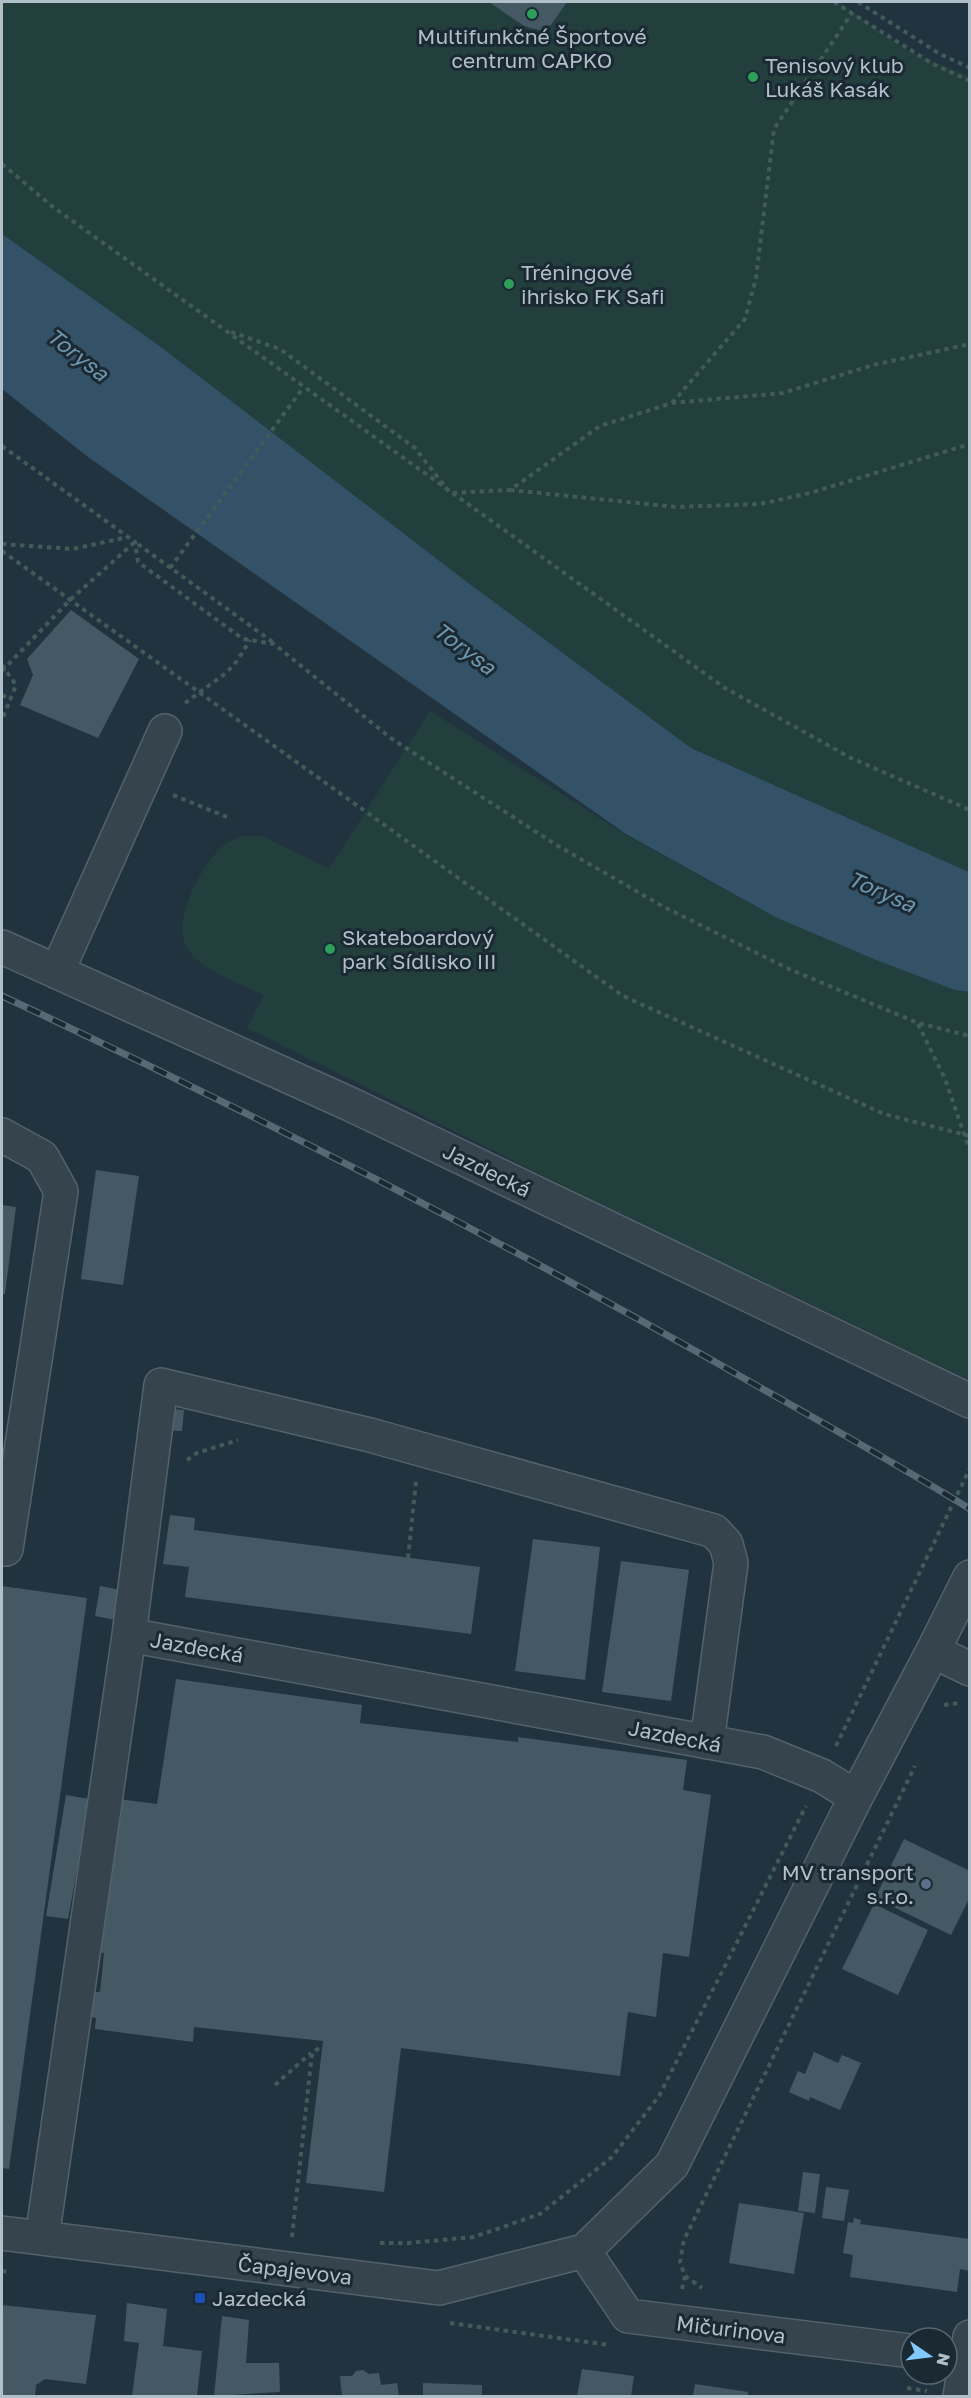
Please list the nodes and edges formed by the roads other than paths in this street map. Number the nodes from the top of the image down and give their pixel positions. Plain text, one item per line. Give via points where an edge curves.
1 (165, 731) dead end
2 (2, 947) edge
3 (57, 972) junction
4 (2, 1135) edge
5 (969, 1401) edge
6 (6, 1549) dead end
7 (969, 1577) edge
8 (129, 1635) junction
9 (933, 1651) junction
10 (969, 1669) edge
11 (707, 1742) junction
12 (856, 1797) junction
13 (2, 2234) edge
14 (42, 2238) junction
15 (584, 2252) junction
16 (899, 2350) edge
17 (963, 2352) edge
18 (960, 2397) edge

1 - 3 street
2 - 3 street, Jazdecká
3 - 5 street, Jazdecká via 352,1105
4 - 6 street via 42,1156 62,1191
7 - 9 street
8 - 11 street, Jazdecká
8 - 11 street via 161,1385 420,1449 714,1532 726,1544 731,1563
8 - 14 street, Jazdecká
9 - 10 street
9 - 12 street
11 - 12 street, Jazdecká via 763,1752 822,1776
12 - 15 street via 672,2165
13 - 14 street, Čapajevova
14 - 15 street, Čapajevova via 439,2288
15 - 16 street, Mičurinova via 628,2316
17 - 18 street

